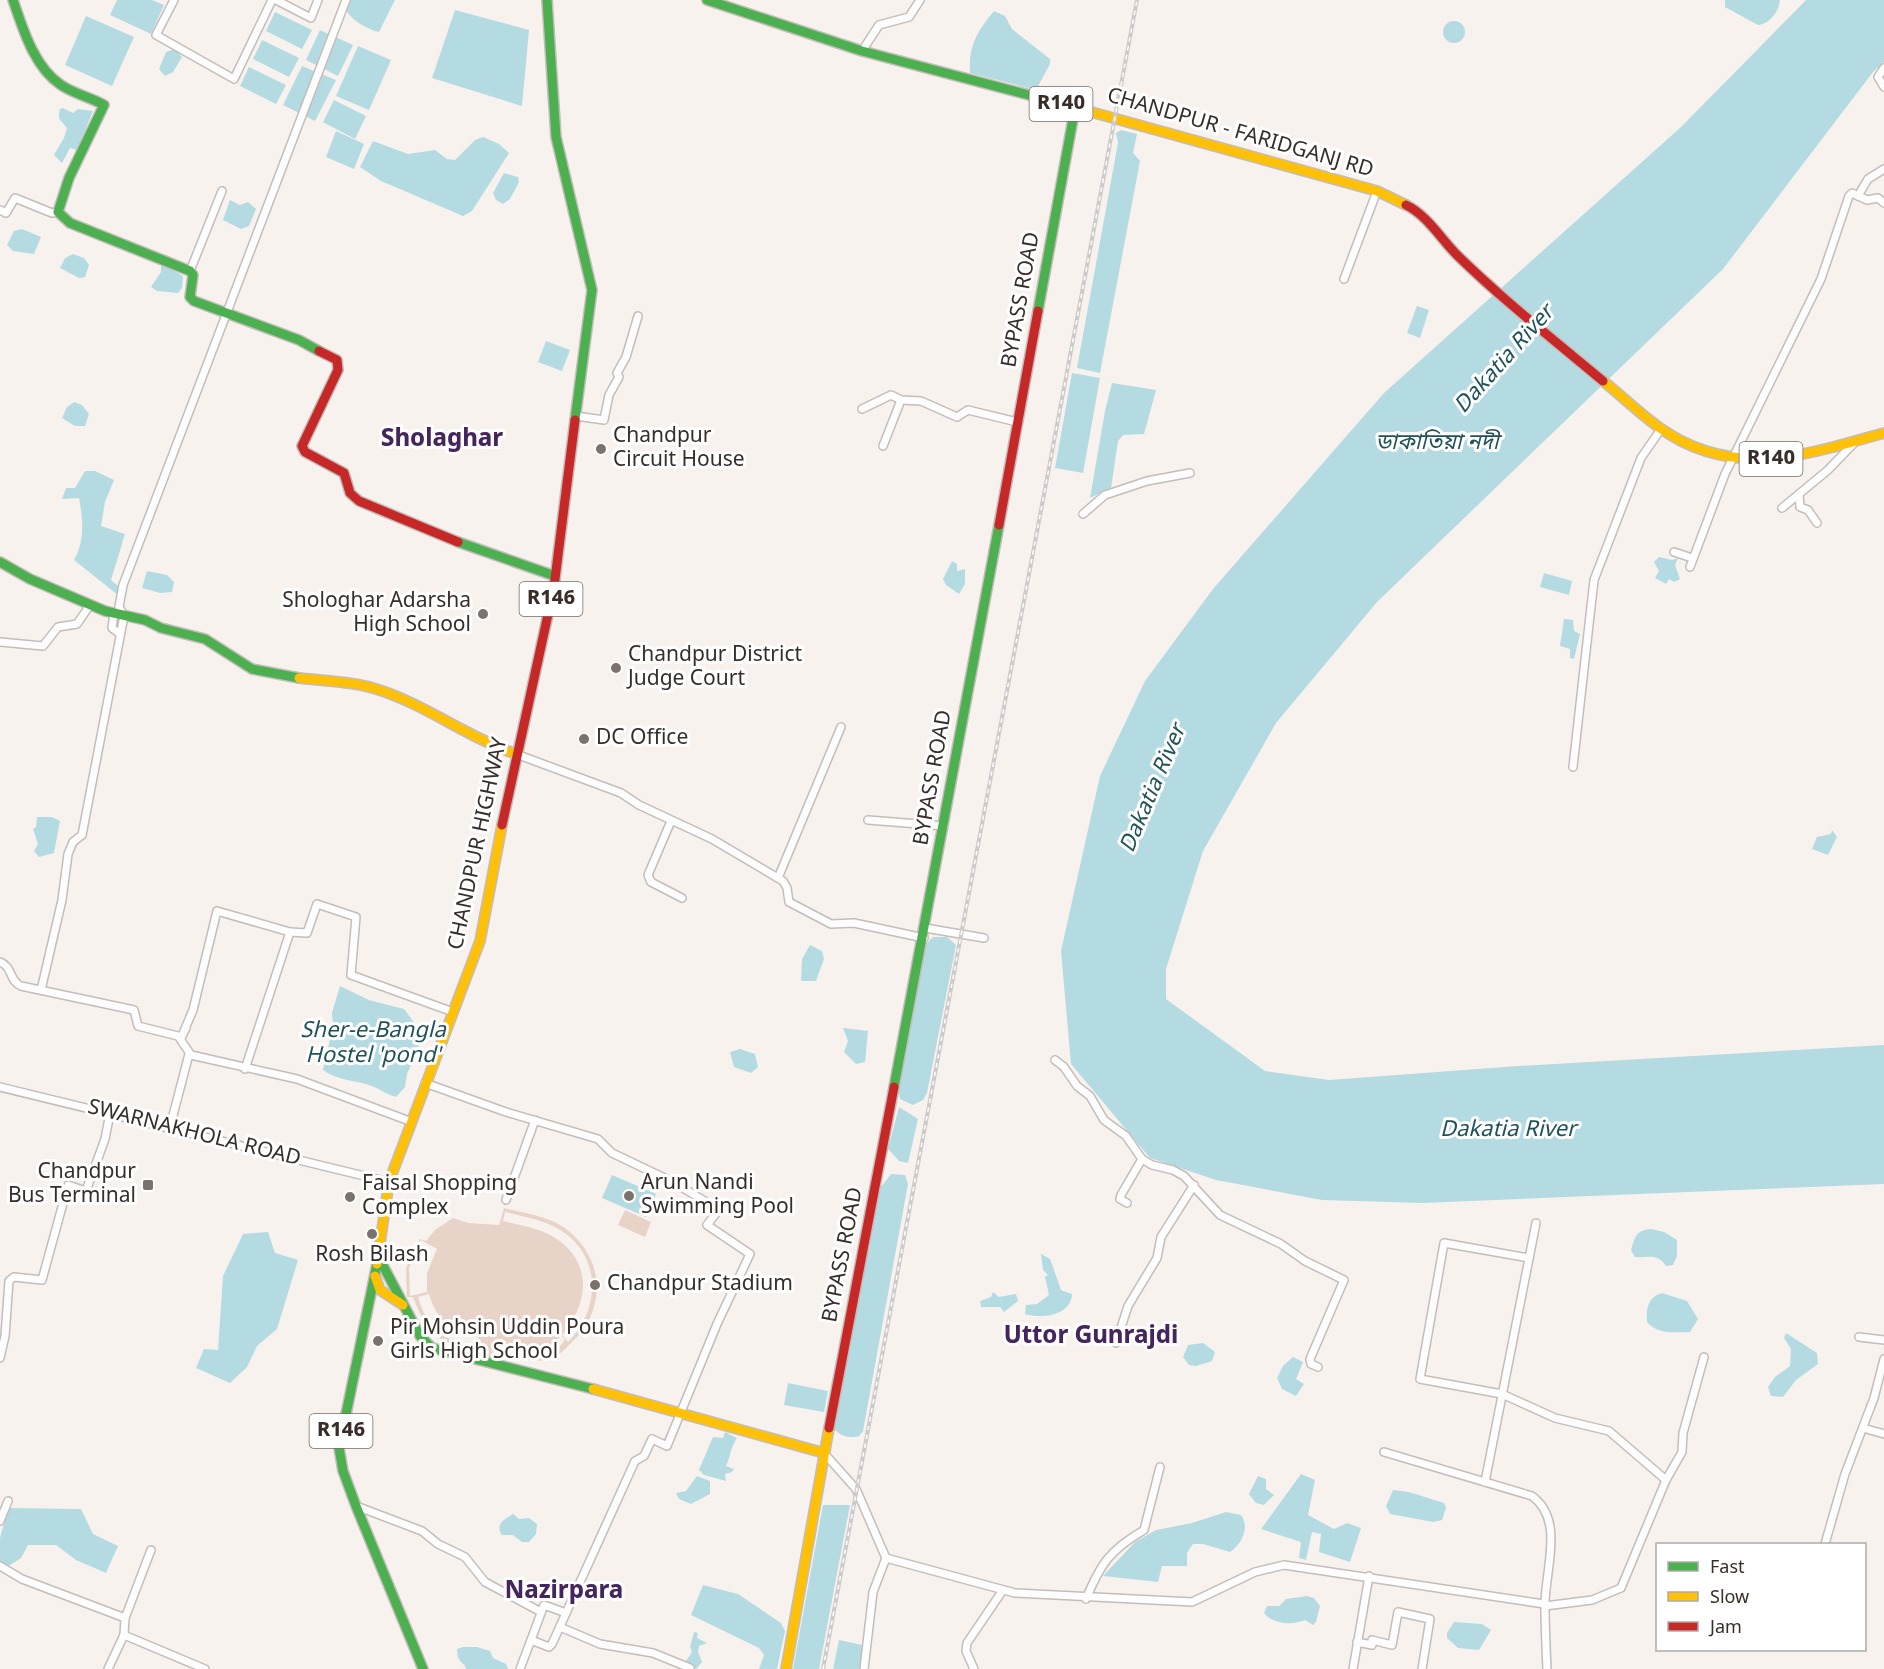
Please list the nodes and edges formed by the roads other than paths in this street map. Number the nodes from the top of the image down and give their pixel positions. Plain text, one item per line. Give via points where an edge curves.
1 (13, 0) edge
2 (174, 0) edge
3 (274, 0) edge
4 (318, 0) edge
5 (346, 0) edge
6 (547, 0) edge
7 (707, 0) edge
8 (921, 0) edge
9 (862, 51) junction
10 (1884, 68) edge
11 (1884, 87) edge
12 (1075, 108) junction
13 (1884, 169) edge
14 (222, 191) dead end
15 (1377, 191) junction
16 (1858, 196) junction
17 (1884, 203) edge
18 (0, 210) edge
19 (58, 212) junction
20 (190, 271) junction
21 (1344, 279) dead end
22 (638, 316) dead end
23 (901, 400) junction
24 (862, 409) dead end
25 (576, 416) junction
26 (1017, 422) junction
27 (1662, 429) junction
28 (1884, 433) edge
29 (1854, 443) junction
30 (883, 446) dead end
31 (1732, 459) junction
32 (1190, 473) dead end
33 (1799, 494) junction
34 (1782, 508) dead end
35 (1083, 514) dead end
36 (1817, 523) dead end
37 (1674, 552) dead end
38 (1692, 558) junction
39 (0, 562) edge
40 (1690, 567) dead end
41 (555, 576) junction
42 (90, 605) junction
43 (114, 613) junction
44 (124, 616) junction
45 (120, 634) junction
46 (0, 642) edge
47 (841, 727) dead end
48 (516, 754) junction
49 (1574, 767) dead end
50 (868, 820) dead end
51 (671, 821) junction
52 (944, 826) junction
53 (778, 878) junction
54 (682, 898) dead end
55 (290, 932) junction
56 (924, 933) junction
57 (984, 938) dead end
58 (0, 962) edge
59 (41, 990) junction
60 (453, 1012) junction
61 (186, 1028) dead end
62 (181, 1038) junction
63 (189, 1054) junction
64 (1055, 1060) dead end
65 (245, 1069) junction
66 (425, 1083) junction
67 (0, 1087) edge
68 (110, 1113) junction
69 (535, 1120) junction
70 (412, 1122) junction
71 (170, 1127) junction
72 (1143, 1159) junction
73 (388, 1182) junction
74 (1194, 1185) junction
75 (506, 1200) dead end
76 (1127, 1203) dead end
77 (1536, 1223) dead end
78 (378, 1256) junction
79 (1529, 1258) junction
80 (375, 1275) junction
81 (0, 1287) edge
82 (9, 1288) junction
83 (403, 1305) junction
84 (1859, 1336) dead end
85 (1884, 1340) edge
86 (1116, 1343) dead end
87 (1704, 1357) dead end
88 (0, 1358) edge
89 (1884, 1359) edge
90 (1318, 1367) dead end
91 (1502, 1394) junction
92 (682, 1413) junction
93 (1863, 1428) junction
94 (1884, 1434) edge
95 (1384, 1452) dead end
96 (824, 1453) junction
97 (1160, 1467) dead end
98 (1666, 1480) junction
99 (1485, 1482) junction
100 (8, 1501) dead end
101 (356, 1506) junction
102 (0, 1521) edge
103 (1826, 1543) edge
104 (151, 1550) dead end
105 (886, 1558) junction
106 (0, 1566) edge
107 (1369, 1576) junction
108 (1003, 1590) junction
109 (1086, 1599) junction
110 (1545, 1605) junction
111 (541, 1612) junction
112 (566, 1613) junction
113 (125, 1618) junction
114 (560, 1627) junction
115 (124, 1635) junction
116 (531, 1640) junction
117 (1357, 1642) junction
118 (522, 1666) edge
119 (690, 1668) edge
120 (108, 1669) edge
121 (205, 1669) edge
122 (423, 1669) edge
123 (786, 1669) edge
124 (864, 1669) edge
125 (974, 1669) edge
126 (1353, 1669) edge
127 (1422, 1669) edge
128 (1547, 1669) edge

1 - 19 street via 21,23 50,75 61,85 104,105 69,178
2 - 3 street via 156,35 234,79
3 - 4 street via 311,18
5 - 44 street via 123,585 119,608
6 - 25 street, CHANDPUR HIGHWAY / R146 via 559,156 587,257 592,290
7 - 9 street, CHANDPUR - FARIDGANJ RD / R140
8 - 9 street via 909,17 879,25
9 - 12 street, CHANDPUR - FARIDGANJ RD / R140
10 - 11 street via 1878,77
12 - 15 street, CHANDPUR - FARIDGANJ RD / R140
12 - 26 street, BYPASS ROAD
13 - 16 street via 1870,176
14 - 20 street
15 - 21 street
15 - 27 street, CHANDPUR - FARIDGANJ RD / R140 via 1416,209 1457,255 1503,297
16 - 17 street via 1867,200 1878,198
16 - 31 street via 1849,196 1821,279
18 - 19 street via 6,213 15,198
19 - 20 street via 70,223
20 - 41 street via 192,300 299,340 338,361 338,370 302,446 305,452 344,473 354,498 477,550
22 - 25 street via 617,373 619,377 609,395 604,420
23 - 24 street via 891,395
23 - 26 street via 921,401 957,417 968,410
23 - 30 street
25 - 41 street, CHANDPUR HIGHWAY / R146
26 - 52 street, BYPASS ROAD
27 - 31 street, R140 via 1705,451
27 - 49 street via 1641,458 1594,580
28 - 29 street, R140
29 - 31 street, R140 via 1797,457
29 - 33 street
31 - 38 street
32 - 35 street via 1147,481 1105,495
33 - 34 street
33 - 36 street via 1800,507 1808,510
37 - 38 street
38 - 40 street
39 - 42 street
41 - 48 street, CHANDPUR HIGHWAY / R146
42 - 43 street
42 - 46 street via 77,624 58,627 43,646
43 - 44 street
43 - 45 street via 112,628
44 - 45 street
44 - 48 street via 206,639 252,669 372,688
45 - 59 street via 82,835 73,842 68,854 62,900
47 - 53 street
48 - 51 street via 621,793
48 - 60 street, CHANDPUR HIGHWAY / R146 via 480,941
50 - 52 street
51 - 53 street via 712,839
51 - 54 street via 648,875 651,882
52 - 56 street, BYPASS ROAD
53 - 56 street via 786,884 789,902 831,924 854,923
55 - 60 street via 307,933 317,904 356,917 351,975
55 - 62 street via 215,913 193,1010
55 - 65 street
56 - 57 street
56 - 96 street, BYPASS ROAD
58 - 59 street via 8,967 16,984
59 - 62 street via 134,1010 138,1026
60 - 66 street, CHANDPUR HIGHWAY / R146
61 - 62 street
62 - 63 street
63 - 65 street
63 - 71 street
64 - 72 street via 1090,1096 1104,1120 1126,1136
65 - 70 street via 297,1079
66 - 69 street
66 - 70 street, CHANDPUR HIGHWAY / R146
67 - 68 street, SWARNAKHOLA ROAD
68 - 71 street, SWARNAKHOLA ROAD
68 - 82 street via 86,1191 68,1185 42,1280 14,1277
69 - 75 street
69 - 92 street via 598,1139 622,1159 703,1200 717,1212 707,1225 750,1254
70 - 73 street, CHANDPUR HIGHWAY / R146
71 - 73 street, SWARNAKHOLA ROAD
72 - 74 street via 1173,1170
72 - 76 street via 1120,1197
73 - 78 street, CHANDPUR HIGHWAY / R146
74 - 86 street via 1161,1237 1157,1258 1128,1306
74 - 90 street via 1220,1215 1344,1280 1310,1359
77 - 79 street
78 - 80 street, CHANDPUR HIGHWAY / R146
78 - 83 street
79 - 91 street
79 - 91 street via 1456,1244 1444,1243 1442,1247 1420,1380
80 - 83 street via 380,1290
80 - 101 street, CHANDPUR HIGHWAY / R146 via 339,1448
81 - 82 street
82 - 88 street
83 - 92 street via 420,1336 441,1352
84 - 85 street
87 - 98 street via 1683,1433 1682,1452
89 - 93 street
91 - 98 street via 1555,1418 1609,1431
91 - 99 street
92 - 96 street
92 - 112 street via 667,1446 652,1439 644,1456 635,1461
93 - 94 street
93 - 103 street
95 - 99 street
96 - 105 street via 856,1489
96 - 123 street, BYPASS ROAD
97 - 109 street via 1144,1530 1113,1550 1100,1564
98 - 110 street via 1621,1588 1592,1600
99 - 110 street via 1532,1496 1545,1507 1550,1549
100 - 102 street
101 - 111 street via 422,1531 465,1557 484,1582
101 - 122 street, CHANDPUR HIGHWAY / R146
104 - 113 street
105 - 108 street
105 - 124 street via 873,1592
106 - 113 street via 22,1579
107 - 109 street via 1284,1565 1255,1572 1192,1602
107 - 110 street
107 - 117 street
108 - 109 street
108 - 125 street via 967,1643 966,1651
110 - 128 street
111 - 112 street via 544,1605
111 - 116 street
112 - 114 street
113 - 115 street
114 - 116 street via 549,1647
114 - 119 street via 600,1644 653,1653
115 - 120 street
115 - 121 street
116 - 118 street
117 - 126 street
117 - 127 street via 1372,1645 1372,1640 1392,1645 1398,1612 1430,1619

